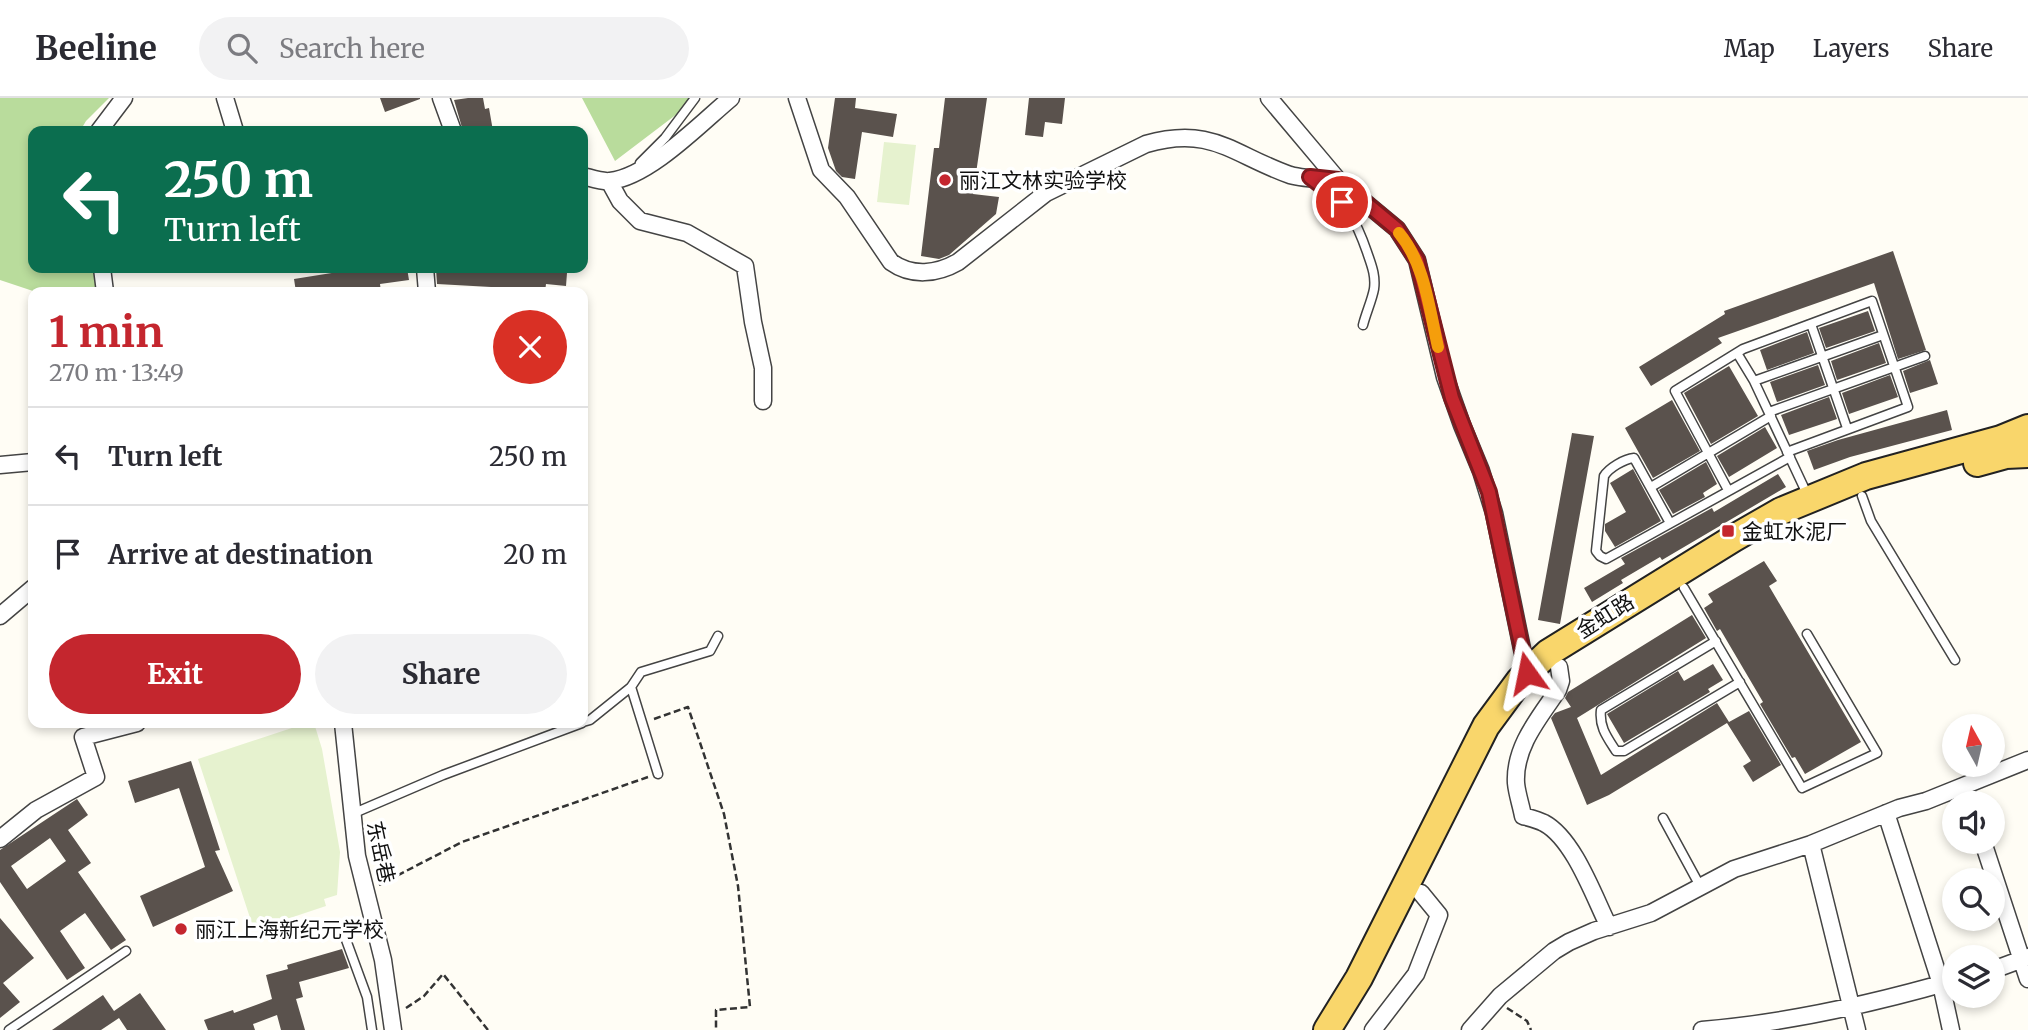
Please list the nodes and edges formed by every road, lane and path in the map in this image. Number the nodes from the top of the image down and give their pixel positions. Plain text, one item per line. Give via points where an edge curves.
1 (124, 98) edge
2 (225, 98) edge
3 (441, 98) edge
4 (695, 98) edge
5 (731, 98) edge
6 (797, 98) edge
7 (1269, 98) edge
8 (103, 126) edge
9 (233, 126) edge
10 (451, 126) edge
11 (625, 176) junction
12 (588, 177) edge
13 (1310, 177) junction
14 (1338, 180) junction
15 (609, 181) junction
16 (1811, 324) junction
17 (1363, 325) dead end
18 (1883, 335) junction
19 (1737, 353) junction
20 (1823, 356) junction
21 (1925, 356) dead end
22 (1894, 367) junction
23 (1754, 382) junction
24 (1834, 389) junction
25 (763, 401) dead end
26 (1770, 414) junction
27 (1847, 428) junction
28 (2028, 428) edge
29 (1708, 453) junction
30 (1789, 454) junction
31 (2028, 454) edge
32 (28, 462) edge
33 (0, 465) edge
34 (1651, 487) junction
35 (1728, 490) junction
36 (1862, 496) junction
37 (1809, 498) junction
38 (1670, 523) junction
39 (1684, 588) junction
40 (28, 592) edge
41 (0, 616) edge
42 (1807, 634) dead end
43 (718, 636) dead end
44 (1716, 641) junction
45 (1955, 660) dead end
46 (1559, 667) junction
47 (1527, 673) junction
48 (1740, 682) junction
49 (631, 687) junction
50 (588, 721) edge
51 (641, 724) junction
52 (118, 728) edge
53 (343, 728) edge
54 (569, 728) edge
55 (2028, 760) edge
56 (657, 774) joint
57 (1965, 786) junction
58 (1966, 791) edge
59 (1886, 813) junction
60 (352, 814) junction
61 (1663, 818) dead end
62 (0, 839) edge
63 (1811, 844) junction
64 (1987, 854) edge
65 (1700, 886) junction
66 (366, 891) junction
67 (1421, 893) junction
68 (1609, 927) junction
69 (345, 937) dead end
70 (126, 951) dead end
71 (2025, 959) edge
72 (1942, 966) edge
73 (2005, 966) edge
74 (2028, 979) edge
75 (1942, 983) edge
76 (1496, 1000) junction
77 (1851, 1006) junction
78 (1950, 1008) edge
79 (392, 1025) edge
80 (9, 1030) edge
81 (372, 1030) edge
82 (488, 1030) edge
83 (716, 1030) edge
84 (1327, 1030) edge
85 (1348, 1030) edge
86 (1373, 1030) edge
87 (1470, 1030) edge
88 (1531, 1030) edge
89 (1702, 1030) edge
90 (1857, 1030) edge
91 (1951, 1030) edge

1 - 8 street
2 - 9 street
3 - 10 street
4 - 11 lane via 665,138
5 - 11 street via 668,152
6 - 13 street via 824,173 847,197 891,262 919,273 958,262 1046,192 1162,139 1217,142 1292,175
7 - 14 street
11 - 15 street
12 - 15 street
13 - 14 street
13 - 17 lane via 1342,202 1359,227 1375,274
14 - 47 street via 1397,229 1417,260 1452,398 1489,492
15 - 25 street via 620,201 640,220 687,233 745,266 763,368
16 - 18 lane via 1872,302
16 - 19 lane
16 - 20 lane
18 - 20 lane
18 - 22 lane
19 - 23 lane
19 - 29 lane via 1675,391
20 - 23 lane
20 - 24 lane
21 - 22 lane
22 - 24 lane
22 - 27 lane via 1908,407
23 - 26 lane
24 - 26 lane
24 - 27 lane
26 - 29 lane
26 - 30 lane
27 - 30 lane
28 - 37 main road, 金虹路 via 1866,476
29 - 34 lane
29 - 35 lane
30 - 35 lane
30 - 37 lane
31 - 36 main road, 金虹路 via 2006,455
32 - 33 street
34 - 38 lane
34 - 38 lane via 1634,458 1606,472 1596,551 1606,559
35 - 38 lane
36 - 39 main road, 金虹路 via 1789,527
36 - 45 lane via 1871,521
37 - 47 main road, 金虹路 via 1580,631
39 - 44 lane
39 - 46 main road, 金虹路
40 - 41 street
42 - 48 lane via 1877,753 1802,788
43 - 49 lane via 710,651 641,672
44 - 48 lane
44 - 48 lane via 1601,710 1602,729 1616,751 1624,751
46 - 67 main road, 金虹路 via 1510,719
46 - 68 street via 1558,690 1525,741 1516,784 1523,816 1559,835
47 - 84 main road, 金虹路 via 1486,726 1359,978
49 - 50 lane
49 - 51 lane
51 - 56 lane
51 - 83 path via 688,707 724,814 738,886 750,1007 716,1010
52 - 62 street via 83,737 96,777 44,805
53 - 60 street, 东岳巷
54 - 60 lane
55 - 57 street
56 - 66 path via 462,842
57 - 58 street
57 - 59 street
59 - 63 street
59 - 72 street
60 - 66 street, 东岳巷
61 - 65 lane
63 - 65 street via 1734,869
63 - 77 street
64 - 71 street
65 - 68 street via 1651,913
66 - 79 street, 东岳巷 via 383,960
67 - 85 main road, 金虹路
67 - 86 street via 1439,915 1416,974
68 - 76 street via 1554,951
69 - 81 lane via 367,998
70 - 80 lane
71 - 73 street
71 - 74 street
75 - 77 street
76 - 87 street
76 - 88 path via 1527,1021
77 - 89 street via 1745,1027
77 - 90 street
78 - 91 street
79 - 82 path via 443,974

